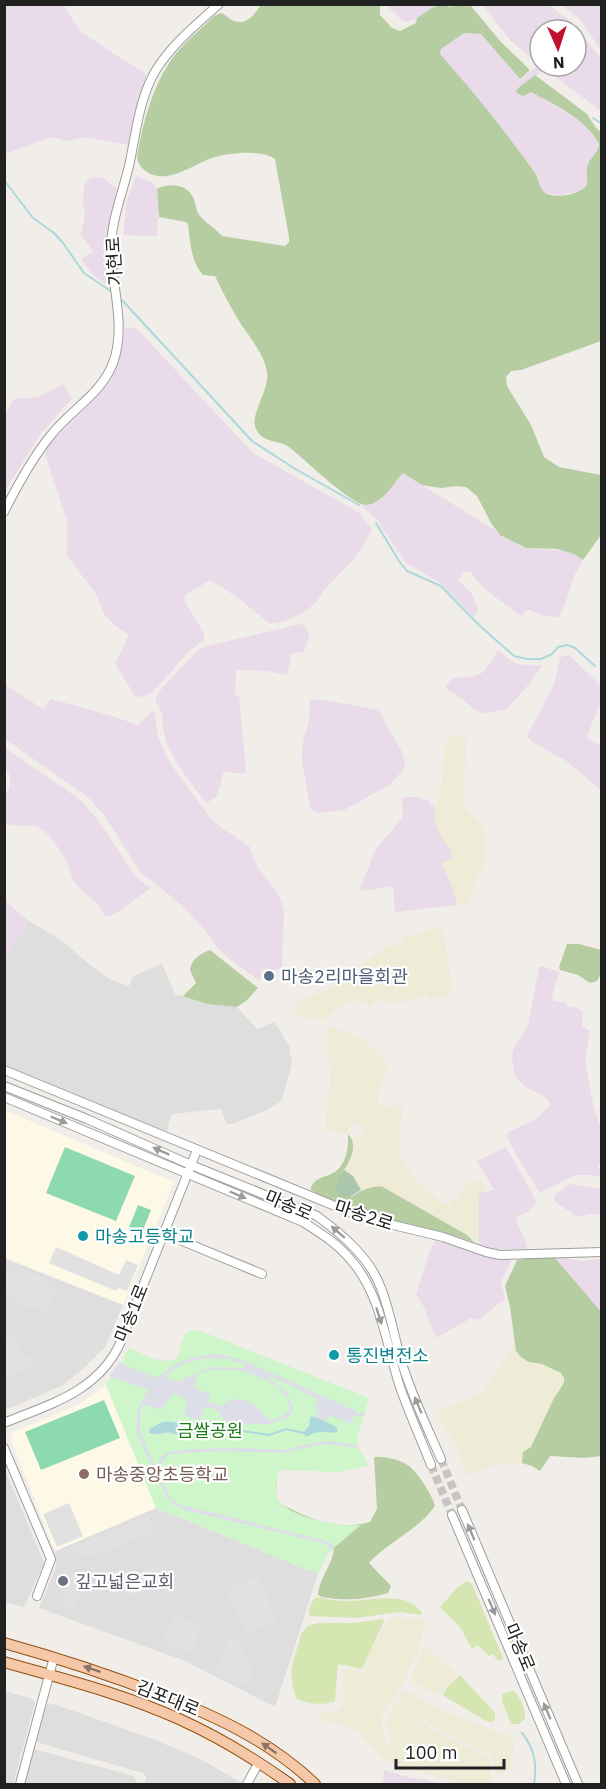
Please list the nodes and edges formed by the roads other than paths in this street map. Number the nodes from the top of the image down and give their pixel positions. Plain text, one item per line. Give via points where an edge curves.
1 (219, 4) edge
2 (4, 512) edge
3 (4, 1070) edge
4 (4, 1086) edge
5 (4, 1097) edge
6 (197, 1150) junction
7 (189, 1169) junction
8 (163, 1233) junction
9 (602, 1252) edge
10 (262, 1274) dead end
11 (4, 1423) edge
12 (4, 1448) edge
13 (441, 1459) tunnel mouth
14 (431, 1465) tunnel mouth
15 (462, 1510) tunnel mouth
16 (452, 1515) tunnel mouth
17 (37, 1596) dead end
18 (4, 1643) edge
19 (54, 1657) junction
20 (4, 1662) edge
21 (50, 1675) junction
22 (259, 1762) junction
23 (20, 1785) edge
24 (248, 1785) edge
25 (290, 1785) edge
26 (315, 1785) edge
27 (566, 1785) edge
28 (578, 1785) edge

1 - 2 street, 가현로 via 168,54 150,81 142,106 112,231 119,333 112,365 96,389 52,434
3 - 6 street, 마송2로
7 -> 4 street, 마송로 via 87,1119
5 -> 7 street, 마송로
6 - 7 street, 마송1로
6 - 9 street, 마송2로 via 364,1218 486,1252 515,1256
7 - 8 street, 마송1로
13 -> 7 street, 마송로 via 412,1392 381,1286 356,1250 318,1216
7 -> 14 street, 마송로 via 303,1222 351,1259 369,1287 401,1390
8 - 10 street
8 - 11 street, 마송1로 via 110,1361 86,1386
12 - 17 street via 51,1559
28 -> 15 street, 마송로
16 -> 27 street, 마송로
18 - 19 main road, 김포대로
19 - 21 street
26 -> 19 main road, 김포대로 via 264,1744 222,1720
20 - 21 main road, 김포대로
21 - 22 main road, 김포대로 via 178,1718
21 - 23 street
22 - 24 street
22 - 25 main road, 김포대로

